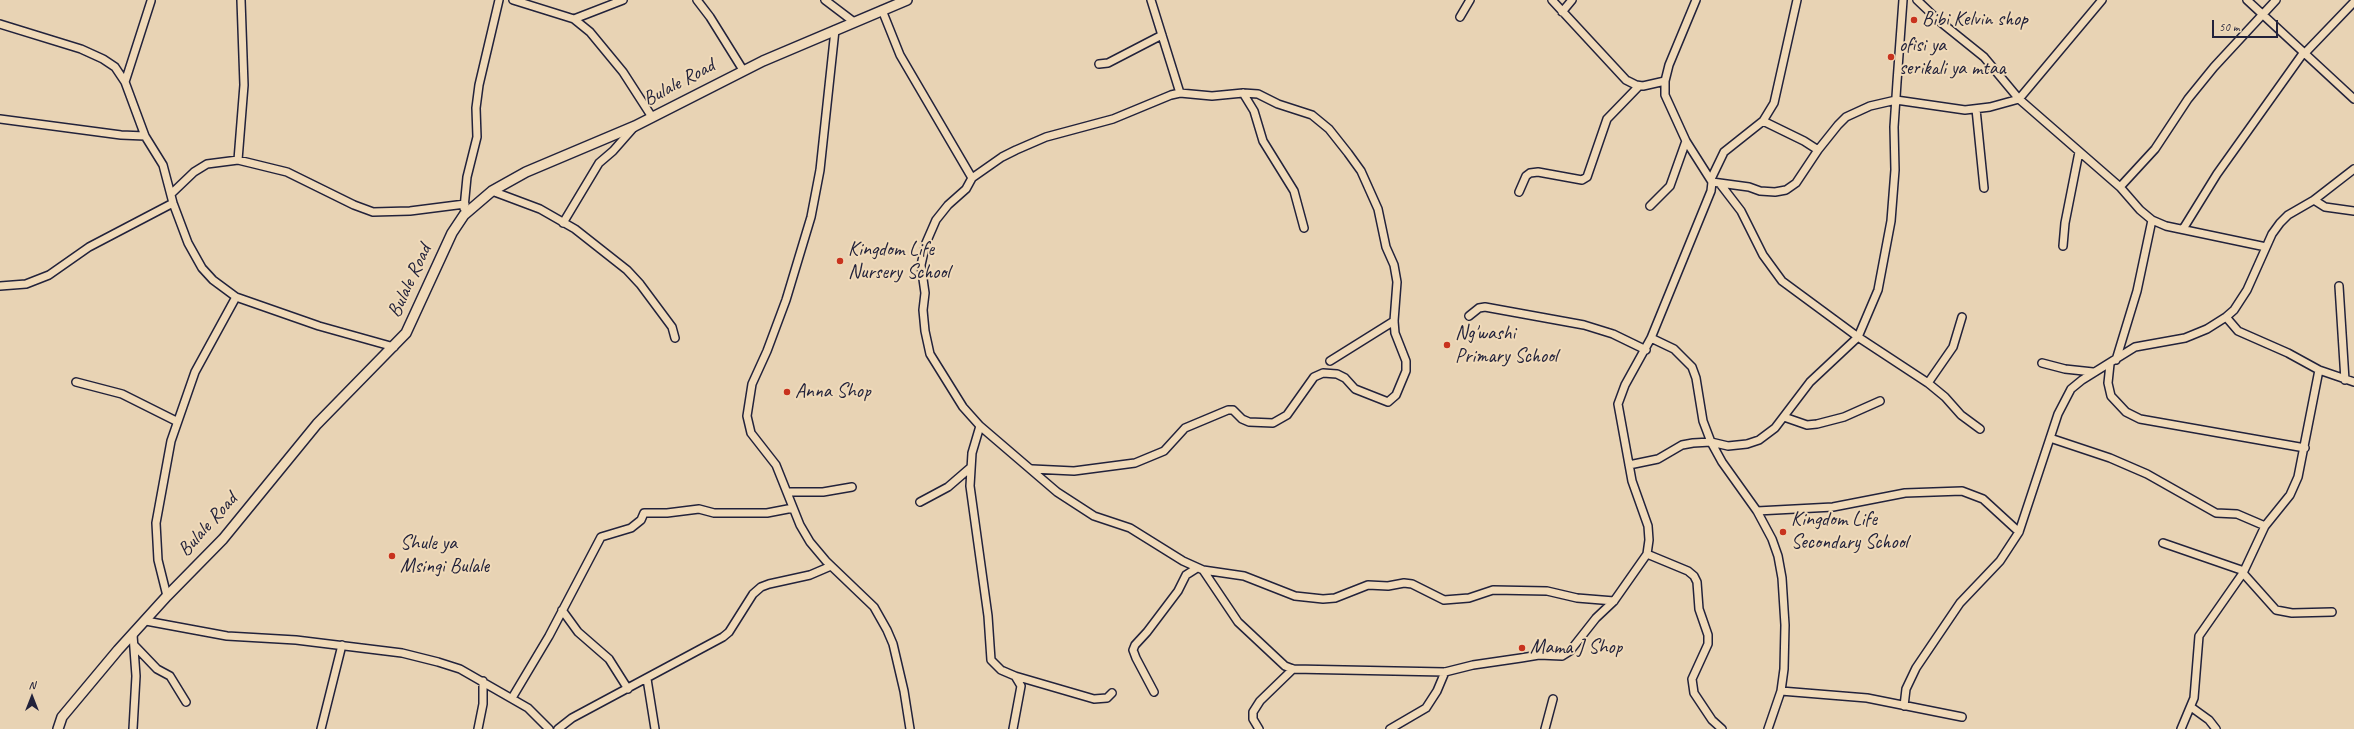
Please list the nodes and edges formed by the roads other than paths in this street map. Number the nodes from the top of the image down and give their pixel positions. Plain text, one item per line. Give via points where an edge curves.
1 (241, 0) edge
2 (489, 0) edge
3 (513, 0) edge
4 (623, 0) edge
5 (697, 0) edge
6 (825, 0) edge
7 (907, 0) edge
8 (1151, 0) edge
9 (1470, 0) edge
10 (1552, 0) edge
11 (1572, 0) edge
12 (1696, 0) edge
13 (1797, 0) edge
14 (1903, 0) edge
15 (2102, 0) edge
16 (2247, 0) edge
17 (2276, 0) edge
18 (151, 1) edge
19 (1919, 1) edge
20 (498, 2) edge
21 (2354, 2) edge
22 (882, 10) junction
23 (1562, 12) junction
24 (2264, 15) junction
25 (1460, 17) dead end
26 (574, 19) junction
27 (854, 22) junction
28 (0, 24) edge
29 (835, 30) junction
30 (1162, 35) junction
31 (2305, 53) junction
32 (1099, 64) dead end
33 (743, 70) junction
34 (1665, 81) junction
35 (125, 82) junction
36 (1639, 86) junction
37 (1180, 93) junction
38 (1243, 93) junction
39 (2019, 99) junction
40 (2354, 99) edge
41 (1896, 100) junction
42 (1976, 109) junction
43 (652, 117) junction
44 (0, 119) edge
45 (1763, 121) junction
46 (635, 126) junction
47 (145, 136) junction
48 (1686, 141) junction
49 (1818, 150) junction
50 (2079, 152) junction
51 (238, 160) junction
52 (2354, 169) edge
53 (972, 178) junction
54 (1711, 181) junction
55 (1722, 185) junction
56 (2120, 186) junction
57 (1984, 188) dead end
58 (492, 192) junction
59 (1519, 192) dead end
60 (171, 194) junction
61 (2314, 200) junction
62 (173, 203) junction
63 (465, 204) junction
64 (1650, 206) dead end
65 (2354, 211) edge
66 (464, 214) junction
67 (2152, 220) junction
68 (563, 223) junction
69 (1304, 228) dead end
70 (2183, 229) junction
71 (2063, 246) dead end
72 (2266, 247) junction
73 (0, 286) edge
74 (2339, 286) dead end
75 (236, 297) junction
76 (1469, 316) dead end
77 (1962, 317) dead end
78 (2226, 317) junction
79 (1394, 321) junction
80 (1858, 337) junction
81 (674, 338) dead end
82 (1651, 338) junction
83 (394, 348) junction
84 (1646, 350) junction
85 (1330, 361) dead end
86 (2113, 362) junction
87 (2042, 363) dead end
88 (2319, 370) junction
89 (2093, 372) junction
90 (2345, 380) junction
91 (76, 382) dead end
92 (2354, 382) edge
93 (1928, 383) junction
94 (1880, 401) dead end
95 (1784, 417) junction
96 (176, 421) junction
97 (980, 426) junction
98 (1980, 429) dead end
99 (2050, 438) junction
100 (1711, 442) junction
101 (2305, 448) junction
102 (1630, 465) junction
103 (970, 468) junction
104 (1032, 470) junction
105 (852, 487) dead end
106 (787, 492) junction
107 (920, 502) dead end
108 (793, 508) junction
109 (1757, 511) junction
110 (2265, 526) junction
111 (2020, 532) junction
112 (2163, 543) dead end
113 (1647, 554) junction
114 (1186, 562) junction
115 (831, 566) junction
116 (1200, 569) junction
117 (2244, 572) junction
118 (1186, 575) junction
119 (167, 596) junction
120 (1614, 601) junction
121 (562, 610) junction
122 (2332, 612) dead end
123 (146, 621) junction
124 (133, 635) junction
125 (134, 645) junction
126 (342, 645) junction
127 (1293, 669) junction
128 (1445, 672) junction
129 (1015, 676) junction
130 (647, 679) junction
131 (483, 681) junction
132 (628, 689) junction
133 (1781, 691) junction
134 (1154, 692) dead end
135 (1112, 693) dead end
136 (512, 698) junction
137 (1553, 699) dead end
138 (186, 702) dead end
139 (1904, 706) junction
140 (2191, 707) junction
141 (1962, 717) dead end
142 (58, 729) edge
143 (133, 729) edge
144 (321, 729) edge
145 (478, 729) edge
146 (549, 729) edge
147 (558, 729) edge
148 (655, 729) edge
149 (910, 729) edge
150 (1013, 729) edge
151 (1259, 729) edge
152 (1390, 729) edge
153 (1545, 729) edge
154 (1722, 729) edge
155 (1768, 729) edge
156 (2181, 729) edge
157 (2216, 729) edge

1 - 51 street via 244,86
2 - 20 street
3 - 26 street
4 - 26 street
5 - 33 street
6 - 27 street
7 - 22 street, Bulale Road
8 - 30 street
9 - 25 street
10 - 23 street
11 - 23 street
12 - 34 street via 1675,49
13 - 45 street via 1774,103
14 - 41 street
15 - 39 street
16 - 24 street
17 - 24 street
18 - 35 street
19 - 39 street via 1984,57
20 - 63 street via 479,85 476,108 477,137 467,177
21 - 31 street
22 - 27 street, Bulale Road
22 - 53 street via 900,55
23 - 36 street via 1615,70 1626,80
24 - 31 street
24 - 56 street via 2214,67 2188,99 2155,149
26 - 43 street via 590,32 615,62
27 - 29 street, Bulale Road
28 - 35 street via 81,49 115,67
29 - 33 street, Bulale Road
29 - 106 street via 820,170 811,217 795,276 752,384 747,416 751,433 776,465
30 - 32 street via 1108,63
30 - 37 street
31 - 40 street
31 - 70 street via 2217,174
33 - 43 street, Bulale Road
34 - 36 street
34 - 48 street via 1665,95
35 - 47 street
36 - 59 street via 1607,119 1587,177 1582,180 1538,172 1530,173
37 - 38 street via 1212,96
37 - 53 street via 1113,119 1046,138 1002,156
38 - 69 street via 1254,111 1263,141 1294,191
38 - 79 street via 1258,94 1278,104 1312,115 1329,129 1361,170 1378,209 1386,247 1394,265 1397,282
39 - 42 street
39 - 50 street
41 - 42 street via 1952,109
41 - 49 street via 1870,106 1846,117
41 - 80 street via 1895,170 1890,228 1878,290
42 - 57 street
43 - 46 street, Bulale Road
44 - 47 street
45 - 49 street
45 - 54 street via 1724,152
46 - 58 street, Bulale Road via 526,172
46 - 68 street via 617,147 598,163
47 - 60 street via 163,165
48 - 54 street
48 - 64 street via 1670,186
49 - 55 street via 1796,184 1786,190 1760,191 1737,185
50 - 56 street
50 - 71 street
51 - 60 street via 207,164 194,172
51 - 63 street via 287,172 363,210 373,212 410,211
52 - 61 street
53 - 97 street via 970,184 936,220 926,243 921,265 925,293 924,331 930,354 963,407
54 - 55 street
54 - 82 street via 1712,191
55 - 80 street via 1741,211 1763,255 1782,281
56 - 67 street
58 - 66 street, Bulale Road
58 - 68 street via 540,209
60 - 62 street
61 - 65 street via 2325,207
61 - 72 street via 2288,215 2272,234
62 - 73 street via 96,243 49,275 26,284
62 - 75 street via 188,243 202,268
63 - 66 street
66 - 83 street, Bulale Road via 452,233 406,333
67 - 70 street
67 - 86 street via 2137,290
68 - 81 street via 575,229 627,270 672,327
70 - 72 street
72 - 78 street via 2248,290
74 - 90 street
75 - 83 street via 319,326
75 - 96 street via 195,372
76 - 84 street via 1479,308 1485,307 1584,325 1613,334
77 - 93 street via 1953,347
78 - 86 street via 2207,329 2185,338 2135,348
78 - 88 street via 2238,331 2288,352
79 - 85 street
79 - 104 street via 1395,333 1406,361 1406,372 1396,395 1388,402 1355,389 1345,378 1337,374 1323,373 1314,377 1287,415 1273,423 1249,422 1233,410 1228,410 1185,428 1164,451 1122,467 1074,471
80 - 93 street
80 - 95 street via 1810,382
82 - 84 street
82 - 100 street via 1674,349 1692,367 1703,421
83 - 119 street, Bulale Road via 317,424 223,539
84 - 102 street via 1625,385 1618,404
86 - 89 street
86 - 101 street via 2108,383 2111,396 2126,412 2140,419
87 - 89 street
88 - 90 street
88 - 101 street via 2312,394
89 - 99 street via 2071,389 2058,414
90 - 92 street
91 - 96 street via 122,394
93 - 98 street via 1961,415
94 - 95 street via 1844,417 1817,424 1807,425
95 - 100 street via 1768,434 1753,442 1728,446
96 - 119 street via 162,478 156,523 158,560
97 - 103 street via 974,438
97 - 104 street
99 - 110 street via 2110,458 2147,474 2216,513 2237,514
99 - 111 street
100 - 102 street via 1682,446 1658,459
100 - 109 street
101 - 110 street via 2298,477 2290,495
102 - 113 street via 1632,480 1648,526
103 - 107 street via 948,487
103 - 129 street via 991,660 1001,670
104 - 114 street via 1057,492 1094,516 1130,528
105 - 106 street via 823,492
106 - 108 street
108 - 115 street via 810,542
108 - 121 street via 767,513 714,513 699,509 644,513 641,520 631,528 598,539
109 - 111 street via 1833,507 1905,493 1962,491 1983,499
109 - 133 street via 1772,539 1782,578 1785,625
110 - 117 street
111 - 139 street via 2000,561 1960,603 1916,668 1906,689
112 - 117 street
113 - 120 street
113 - 154 street via 1688,571 1697,582 1699,608 1708,635 1708,644 1692,679 1694,693 1712,720
114 - 116 street
114 - 118 street
115 - 130 street via 810,575 761,587 753,594 729,632 723,637
115 - 149 street via 874,606 888,630 904,691
116 - 118 street
116 - 120 street via 1244,576 1295,596 1323,599 1334,598 1368,585 1408,583 1444,600 1469,598 1493,590 1547,591 1577,598
116 - 127 street via 1243,628 1279,662
117 - 122 street via 2276,610 2292,614
117 - 140 street via 2199,636
118 - 134 street via 1178,591 1134,645 1133,650
119 - 123 street, Bulale Road
120 - 128 street via 1596,618 1570,651 1562,656 1527,657
121 - 132 street via 578,632 609,659
121 - 136 street
123 - 124 street, Bulale Road
123 - 126 street via 227,636
124 - 125 street
124 - 142 street, Bulale Road via 62,717
125 - 138 street via 157,669 170,676
125 - 143 street via 136,676
126 - 131 street via 402,653 438,662 460,669
126 - 144 street
127 - 128 street
127 - 151 street via 1260,701 1253,712 1253,719
128 - 152 street via 1426,708
129 - 135 street via 1094,698 1107,698
129 - 150 street via 1021,691
130 - 132 street
130 - 148 street
131 - 136 street
131 - 145 street via 483,704
132 - 147 street via 572,718
133 - 139 street via 1867,698
133 - 155 street
136 - 146 street via 528,708
137 - 153 street
139 - 141 street
140 - 156 street
140 - 157 street

